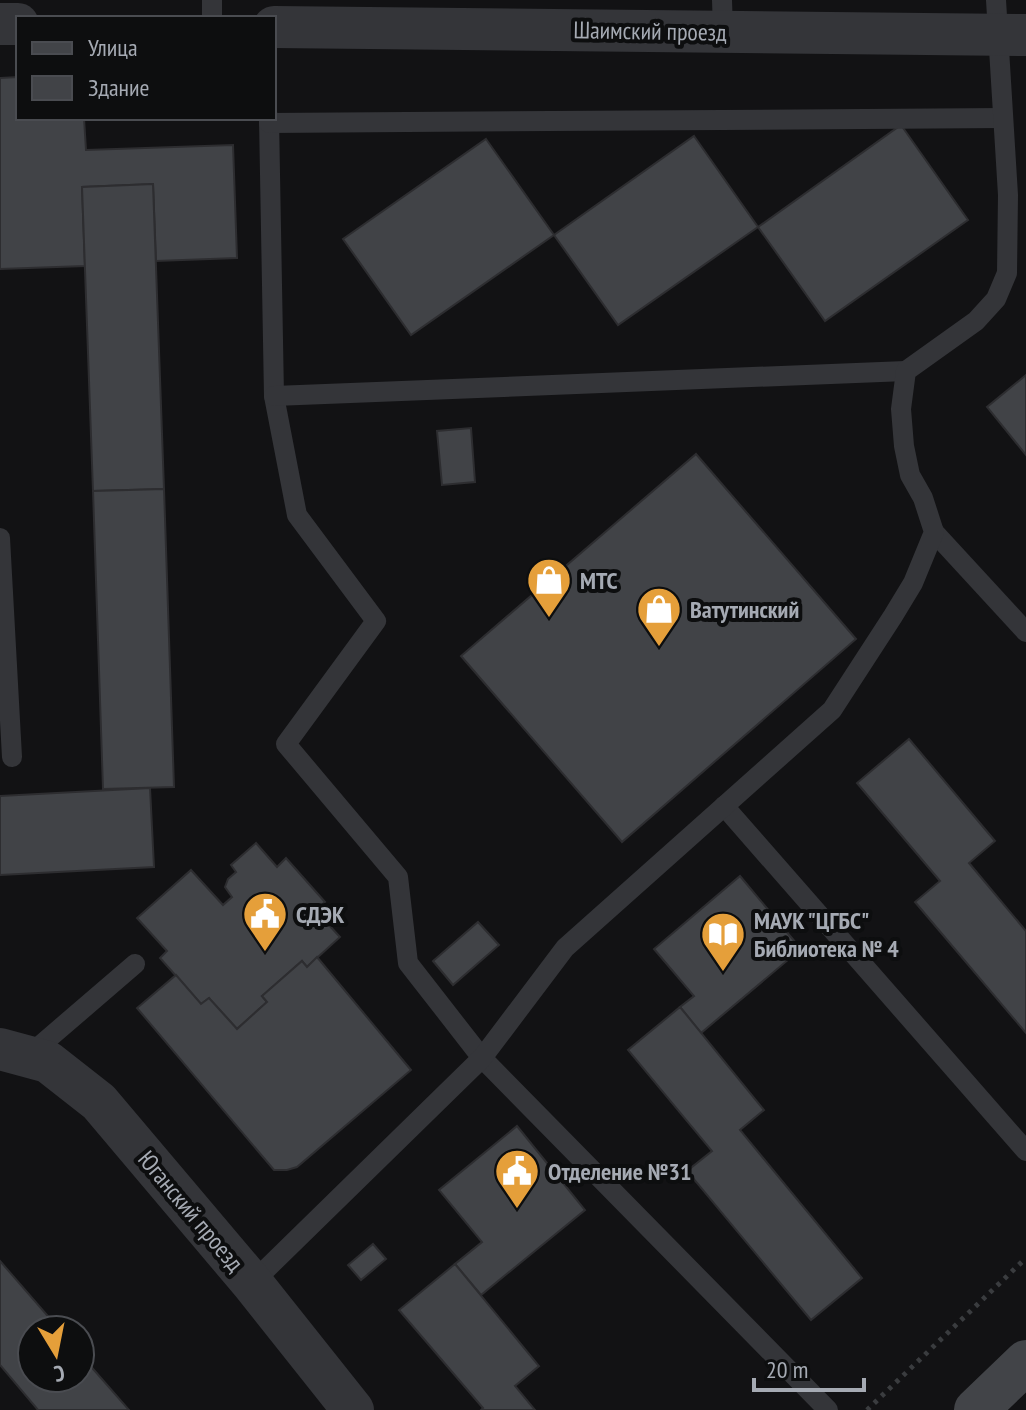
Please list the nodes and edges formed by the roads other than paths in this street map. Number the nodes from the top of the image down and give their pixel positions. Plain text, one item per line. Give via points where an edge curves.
1 (722, 16) edge
2 (1007, 23) edge
3 (276, 27) edge
4 (1003, 118) junction
5 (269, 120) edge
6 (276, 120) edge
7 (1008, 195) junction
8 (1026, 216) edge
9 (906, 371) junction
10 (274, 396) junction
11 (934, 532) junction
12 (0, 538) edge
13 (1026, 632) edge
14 (12, 757) dead end
15 (724, 806) junction
16 (135, 964) dead end
17 (14, 1052) edge
18 (482, 1058) junction
19 (1026, 1151) edge
20 (252, 1283) junction
21 (1026, 1362) edge
22 (353, 1410) edge
23 (828, 1410) edge
24 (976, 1410) edge

1 - 2 street, Шаимский проезд
1 - 3 street, Шаимский проезд
2 - 4 lane
4 - 6 lane
4 - 7 lane
5 - 10 lane
7 - 8 lane
7 - 9 lane via 1007,273 996,299 976,321
9 - 10 lane
9 - 11 lane via 904,446
10 - 18 lane via 297,515 376,621 286,744 398,877 408,963
11 - 13 lane
11 - 15 lane via 913,583 832,710
12 - 14 lane
15 - 18 lane via 565,948
15 - 19 lane
16 - 17 lane
17 - 20 street, Юганский проезд via 48,1062 99,1102
18 - 20 lane
18 - 23 lane
20 - 22 street, Юганский проезд
21 - 24 main road

